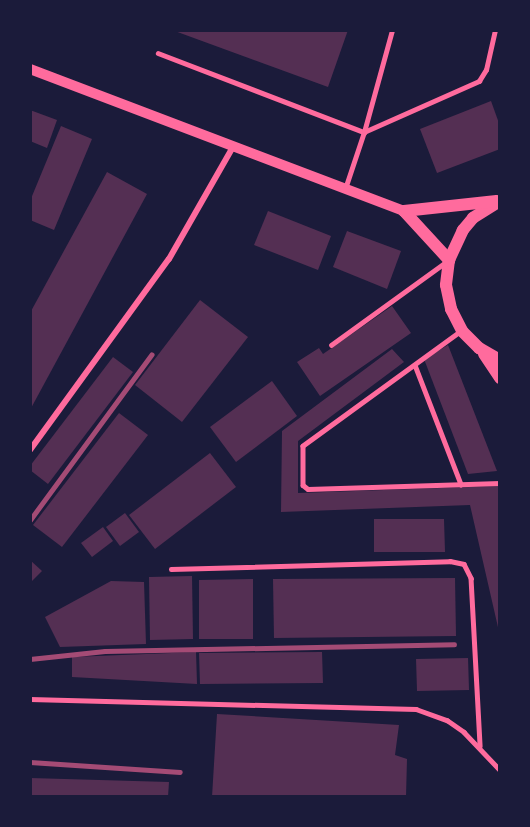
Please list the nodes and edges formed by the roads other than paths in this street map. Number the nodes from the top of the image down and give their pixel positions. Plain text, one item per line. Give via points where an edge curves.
1 (392, 30) edge
2 (495, 30) edge
3 (158, 53) dead end
4 (30, 69) edge
5 (364, 132) junction
6 (233, 147) junction
7 (345, 189) junction
8 (500, 201) edge
9 (404, 211) junction
10 (449, 260) junction
11 (462, 331) junction
12 (331, 345) dead end
13 (479, 348) junction
14 (500, 360) edge
15 (415, 365) junction
16 (500, 378) edge
17 (30, 450) edge
18 (500, 483) edge
19 (461, 484) junction
20 (171, 569) dead end
21 (30, 699) edge
22 (480, 746) junction
23 (500, 771) edge

1 - 5 lane
2 - 5 lane via 486,70 479,81
3 - 5 lane
4 - 6 street
5 - 7 lane
6 - 7 street
6 - 17 street via 170,259
7 - 9 street
8 - 9 main road
8 - 10 main road via 473,218 454,244
9 - 10 main road
10 - 11 main road via 446,285 451,309
10 - 12 lane
11 - 13 main road
11 - 15 lane
13 - 14 main road
13 - 16 main road
15 - 19 lane
15 - 19 lane via 303,446 303,485 308,489
18 - 19 lane
20 - 22 lane via 450,561 464,564 471,578
21 - 22 lane via 416,710 447,720
22 - 23 lane

